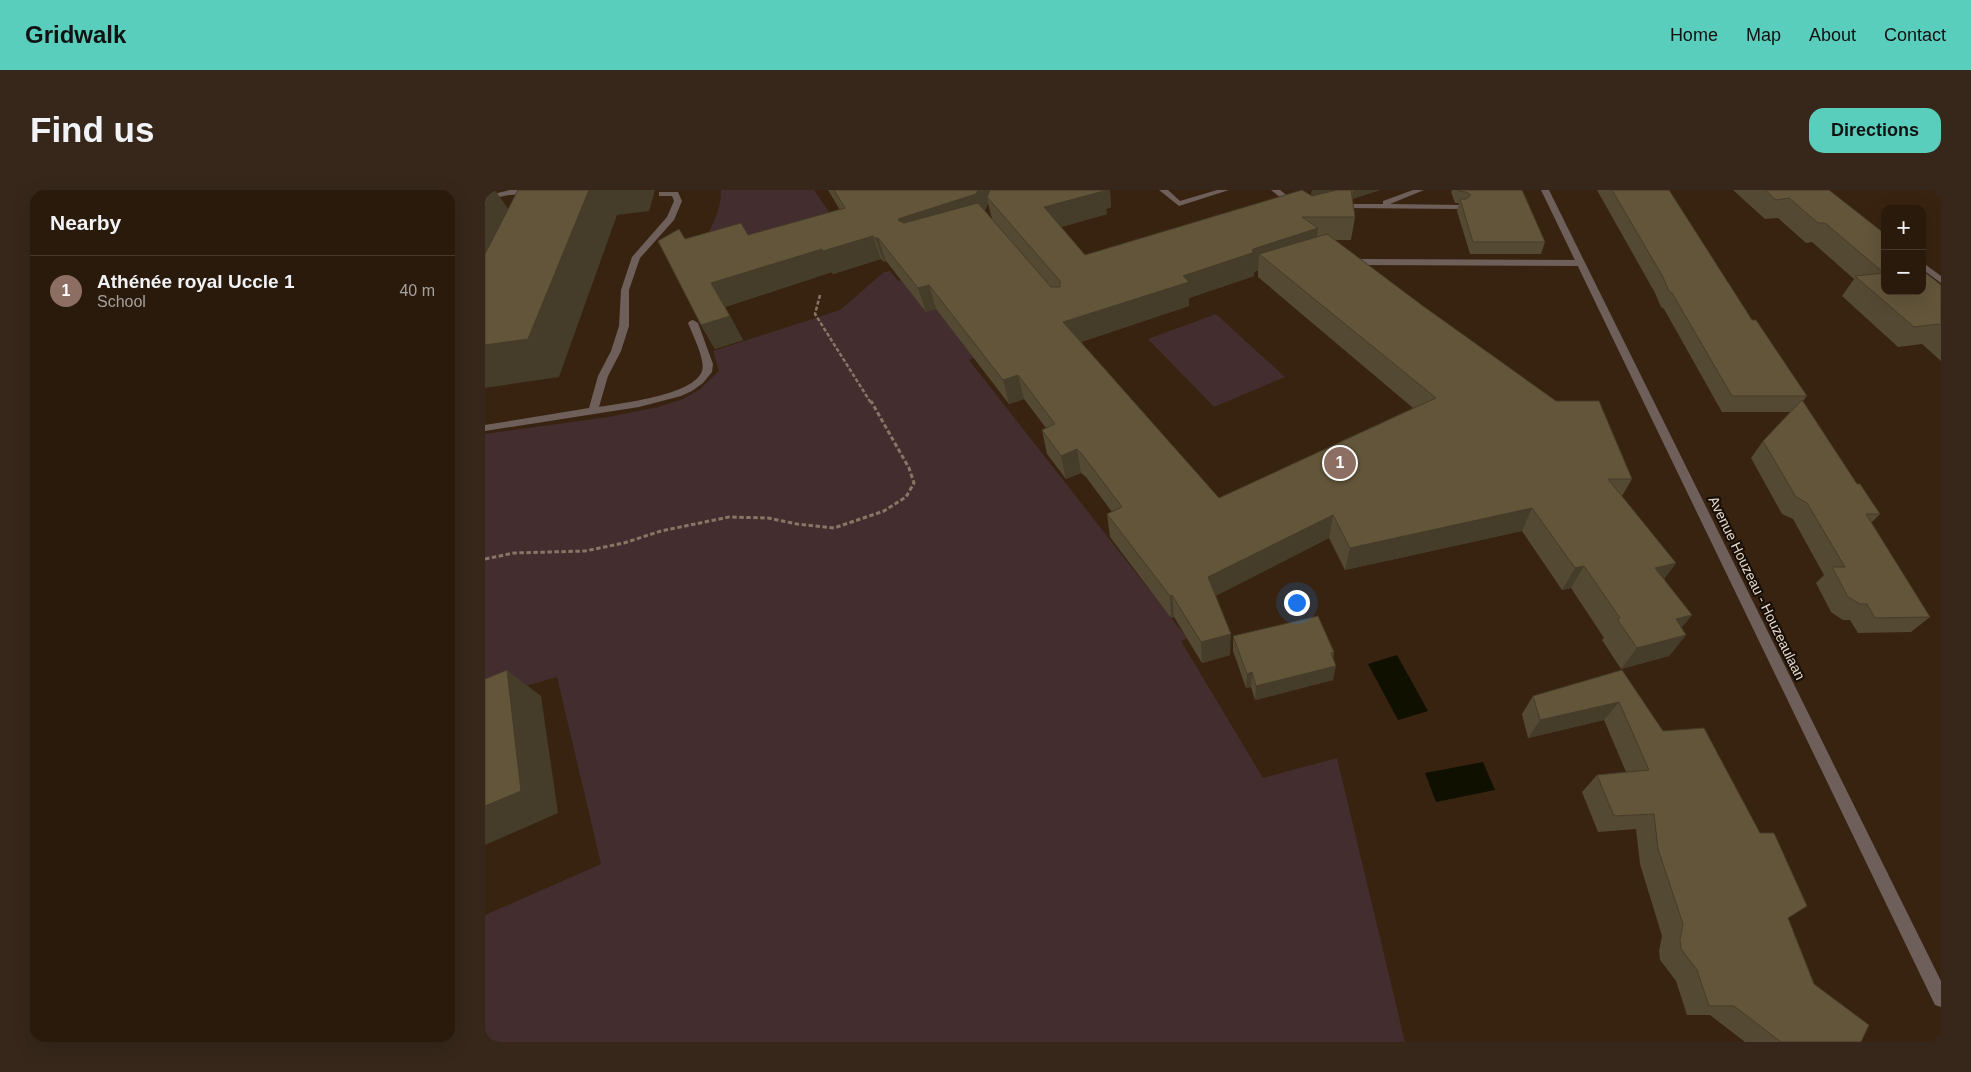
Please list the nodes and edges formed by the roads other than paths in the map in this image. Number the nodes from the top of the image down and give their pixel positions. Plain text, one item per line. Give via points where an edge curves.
1 (1163, 190) edge
2 (1225, 190) edge
3 (1275, 190) edge
4 (1420, 190) edge
5 (1545, 190) edge
6 (543, 193) edge
7 (662, 194) dead end
8 (485, 198) edge
9 (1377, 206) junction
10 (1462, 207) edge
11 (1302, 211) edge
12 (1328, 211) edge
13 (1341, 257) edge
14 (1581, 263) junction
15 (1926, 268) edge
16 (1938, 276) edge
17 (693, 323) edge
18 (593, 411) junction
19 (485, 428) edge
20 (1941, 1000) edge

1 - 2 street via 1179,204
3 - 11 street
4 - 9 street
5 - 14 street, Avenue Houzeau - Houzeaulaan
6 - 8 street via 524,191
7 - 18 street via 675,194 679,201 671,218 637,256 625,290 624,326 603,376
9 - 10 street
9 - 12 street via 1347,206
13 - 14 street via 1362,262
14 - 20 street, Avenue Houzeau - Houzeaulaan
15 - 16 street
17 - 18 street via 708,364 707,372 700,381 677,394
18 - 19 street

